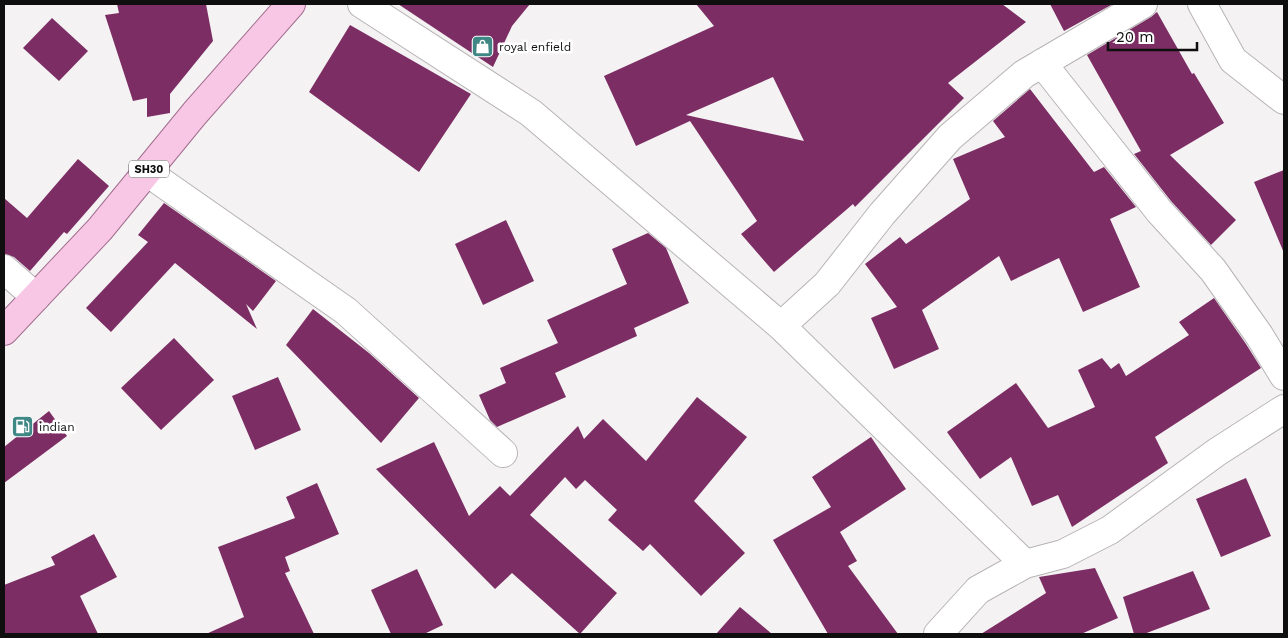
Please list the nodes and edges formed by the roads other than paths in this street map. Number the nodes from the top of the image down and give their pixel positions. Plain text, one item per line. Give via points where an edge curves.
1 (291, 4) edge
2 (362, 4) edge
3 (1143, 4) edge
4 (1202, 4) edge
5 (1042, 63) junction
6 (1284, 100) edge
7 (147, 172) junction
8 (4, 269) edge
9 (36, 297) junction
10 (781, 326) junction
11 (4, 331) edge
12 (1284, 376) edge
13 (1284, 409) edge
14 (503, 453) dead end
15 (1024, 564) junction
16 (938, 634) edge

1 - 7 main road, SH30
2 - 10 street via 531,112
3 - 5 street
4 - 6 street via 1233,60
5 - 10 street via 1024,74 950,137 882,214 827,284
5 - 12 street via 1159,211 1213,270
7 - 9 main road, SH30 via 100,229
7 - 14 street via 346,311
8 - 9 street
9 - 11 main road, SH30
10 - 15 street
13 - 15 street via 1217,452 1110,530 1063,554
15 - 16 street via 978,590

